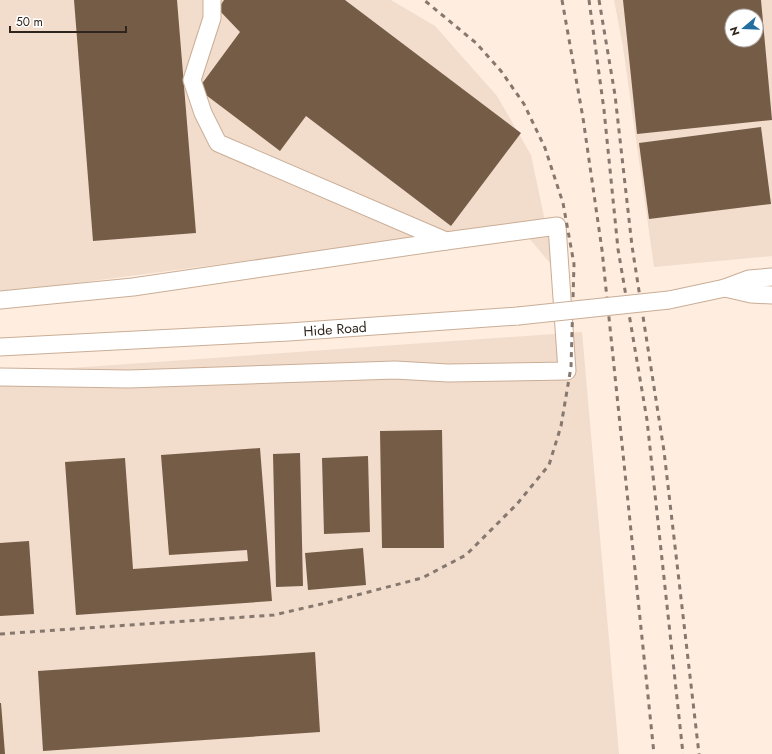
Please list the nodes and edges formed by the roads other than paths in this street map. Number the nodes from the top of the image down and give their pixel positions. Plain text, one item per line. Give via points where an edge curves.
1 (212, 0) edge
2 (446, 240) junction
3 (772, 276) edge
4 (725, 288) junction
5 (772, 295) edge
6 (0, 300) edge
7 (0, 347) edge
8 (0, 377) edge

1 - 2 street via 212,18 192,80 203,113 218,143
2 - 6 street via 133,287
2 - 8 street via 557,226 567,371 448,373 395,370 122,379
3 - 4 street, Hide Road via 749,279
4 - 5 street via 751,294
4 - 7 street, Hide Road, bridge via 669,300 518,316 289,332

